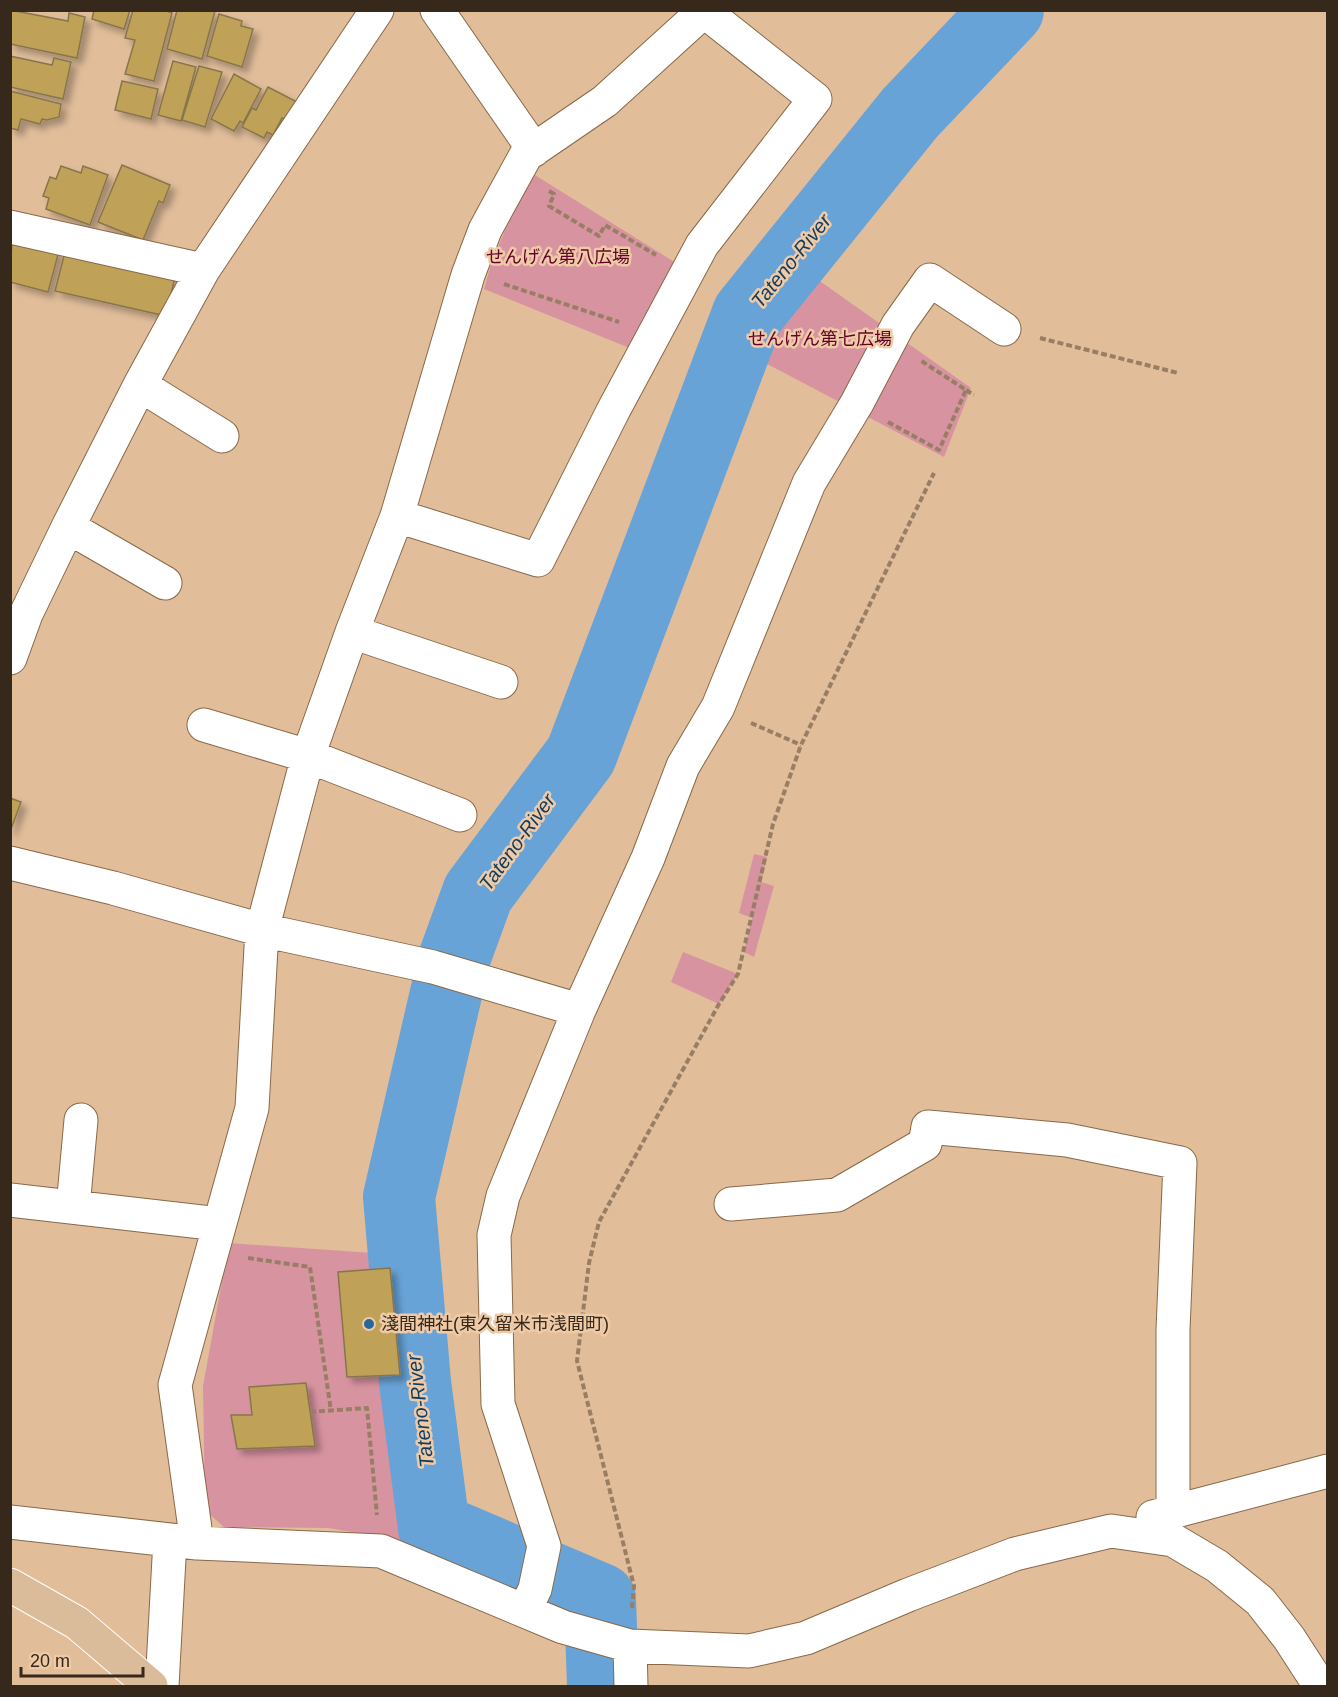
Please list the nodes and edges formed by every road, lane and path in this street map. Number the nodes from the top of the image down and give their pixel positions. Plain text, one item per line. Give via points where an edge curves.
1 (377, 10) edge
2 (437, 10) edge
3 (705, 11) edge
4 (534, 150) junction
5 (545, 189) dead end
6 (10, 227) edge
7 (663, 260) dead end
8 (203, 270) junction
9 (501, 283) dead end
10 (627, 324) dead end
11 (1004, 329) joint
12 (912, 354) dead end
13 (1179, 373) dead end
14 (140, 385) junction
15 (966, 390) junction
16 (974, 395) dead end
17 (857, 402) junction
18 (222, 436) dead end
19 (934, 473) dead end
20 (397, 516) junction
21 (68, 527) junction
22 (165, 583) dead end
23 (18, 613) edge
24 (352, 632) junction
25 (10, 658) edge
26 (501, 682) dead end
27 (718, 707) junction
28 (204, 725) dead end
29 (801, 745) junction
30 (308, 756) junction
31 (460, 815) dead end
32 (10, 863) edge
33 (262, 930) junction
34 (579, 1010) junction
35 (81, 1120) dead end
36 (10, 1200) edge
37 (731, 1204) dead end
38 (73, 1207) junction
39 (216, 1238) junction
40 (331, 1411) junction
41 (310, 1412) dead end
42 (1328, 1471) edge
43 (1173, 1511) junction
44 (10, 1522) edge
45 (1111, 1531) junction
46 (183, 1541) junction
47 (381, 1551) junction
48 (10, 1584) edge
49 (530, 1599) junction
50 (624, 1644) junction
51 (151, 1686) edge
52 (162, 1686) edge
53 (631, 1686) edge
54 (1320, 1686) edge

1 - 8 street
2 - 4 street
3 - 4 street via 605,100
3 - 20 street via 815,99 702,245 538,560
4 - 20 street via 526,155 485,230 468,275
5 - 7 path via 554,194 549,206 599,236 605,225
6 - 8 street
8 - 14 street
9 - 10 path
11 - 13 path
11 - 17 street via 930,280 898,325
12 - 15 path
14 - 18 street
14 - 21 street
15 - 16 path
15 - 17 path via 939,450
17 - 27 street via 809,483
19 - 29 path
20 - 24 street
21 - 22 street
21 - 23 street
23 - 25 street
24 - 26 street
24 - 30 street
27 - 29 path
27 - 34 street via 683,766 648,858
28 - 30 street
29 - 50 path via 773,824 738,974 599,1222 589,1263 577,1361 634,1586
30 - 31 street
30 - 33 street
32 - 33 street
33 - 34 street via 433,967
33 - 39 street via 252,1108
34 - 49 street via 503,1196 494,1235 498,1404 544,1546
35 - 38 street
36 - 38 street
37 - 43 street via 837,1195 925,1144 928,1127 1067,1140 1180,1163 1173,1330
38 - 39 street
39 - 40 path via 310,1267
39 - 46 street via 175,1385
40 - 41 path
40 - 47 path via 367,1408
42 - 43 street
43 - 45 street
44 - 46 street
45 - 50 street via 1015,1554 806,1638 749,1651
45 - 54 street via 1173,1540 1216,1566 1260,1601
46 - 47 street
46 - 52 street
47 - 49 street
48 - 51 main road via 77,1623
49 - 50 street via 562,1627
50 - 53 street

